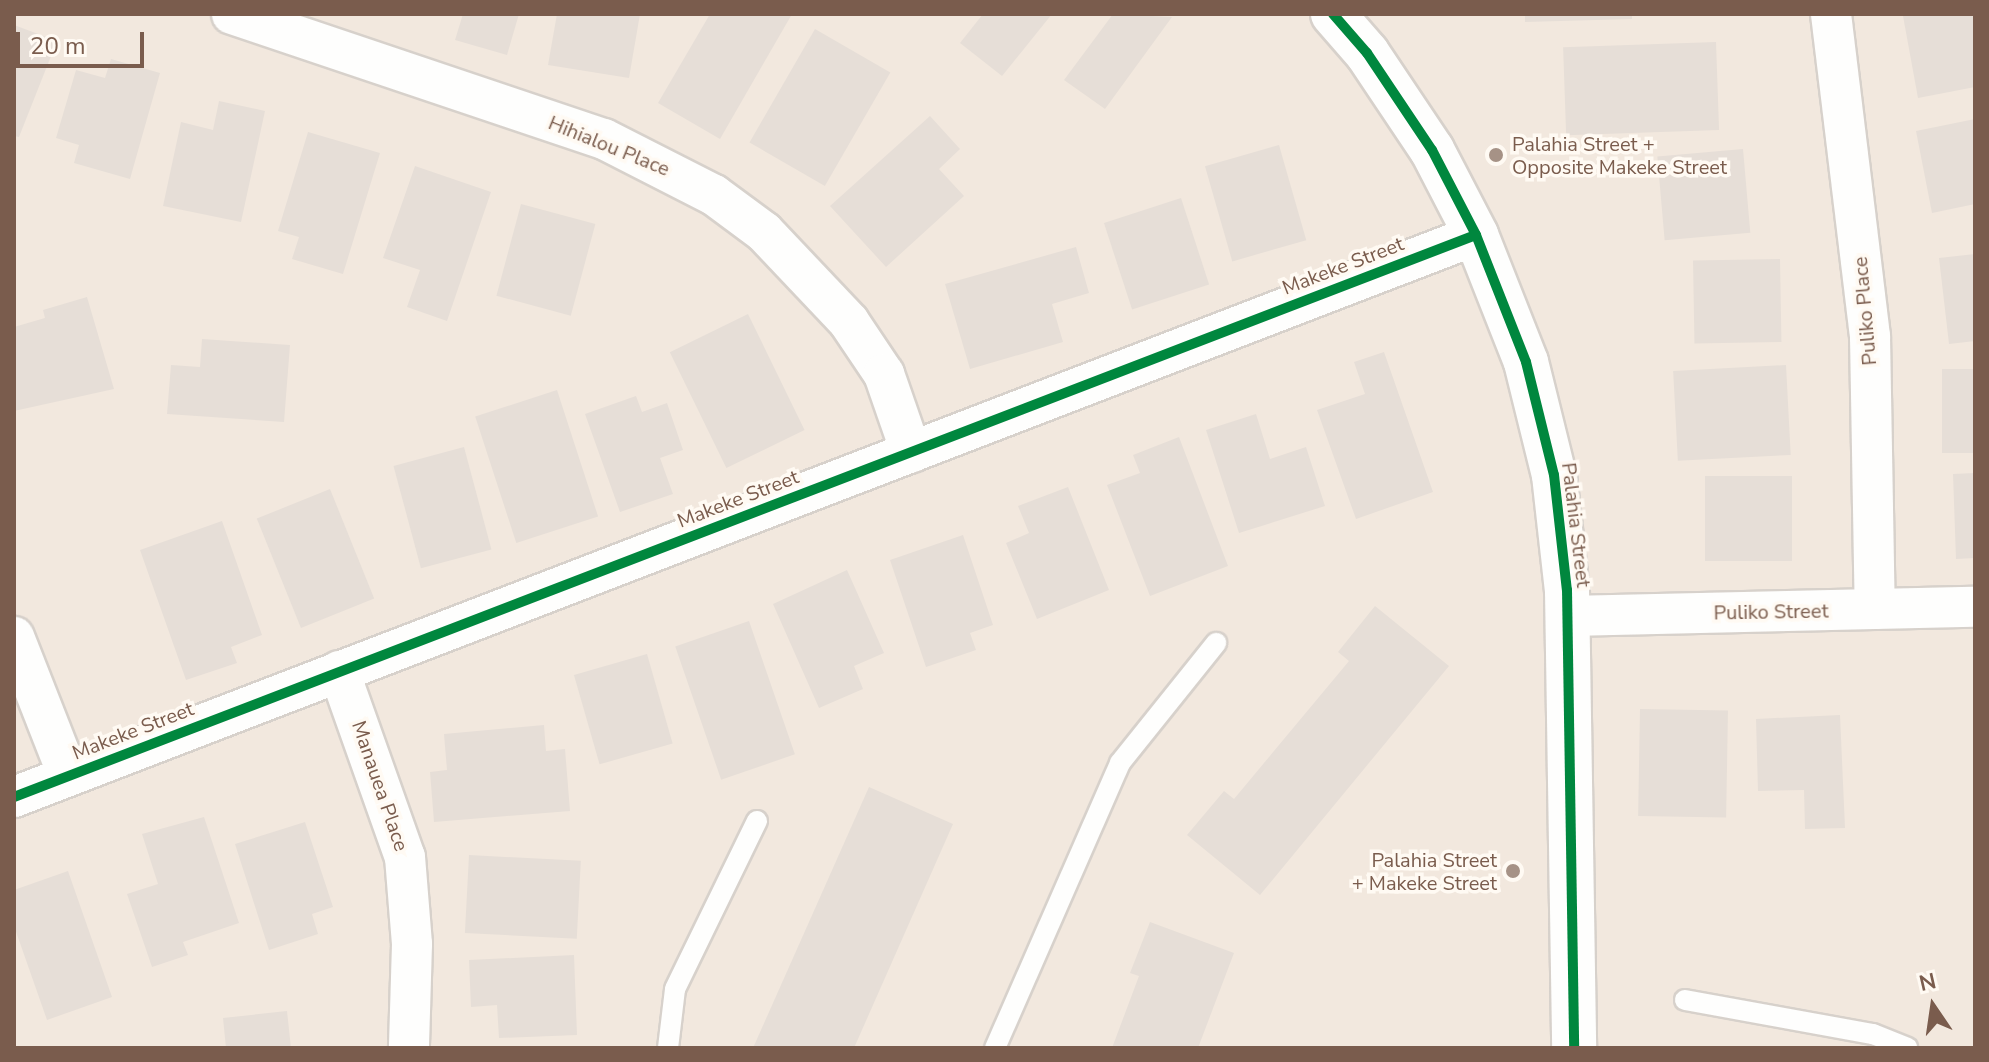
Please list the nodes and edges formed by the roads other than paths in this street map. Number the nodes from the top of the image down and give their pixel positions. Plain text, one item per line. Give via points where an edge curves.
1 (232, 14) edge
2 (1333, 14) edge
3 (1831, 14) edge
4 (1476, 235) junction
5 (911, 452) junction
6 (1975, 607) edge
7 (1875, 609) junction
8 (1567, 616) junction
9 (14, 637) edge
10 (1216, 643) dead end
11 (339, 671) junction
12 (68, 775) junction
13 (14, 797) edge
14 (757, 821) dead end
15 (1685, 1000) dead end
16 (409, 1048) edge
17 (668, 1048) edge
18 (995, 1048) edge
19 (1574, 1048) edge
20 (1907, 1048) edge

1 - 5 street, Hihialou Place via 604,139 714,195 776,243 849,322 884,374
2 - 4 street, Palahia Street via 1367,53 1432,150
3 - 7 street, Puliko Place via 1870,336
4 - 5 street, Makeke Street
4 - 8 street, Palahia Street via 1526,362 1547,446
5 - 11 street, Makeke Street
6 - 7 street, Puliko Street
7 - 8 street, Puliko Street
8 - 19 street, Palahia Street
9 - 12 street
10 - 18 lane via 1120,763
11 - 12 street, Makeke Street
11 - 16 street, Manauea Place via 405,857 412,944
12 - 13 street, Makeke Street
14 - 17 lane via 675,989
15 - 20 lane via 1873,1034

